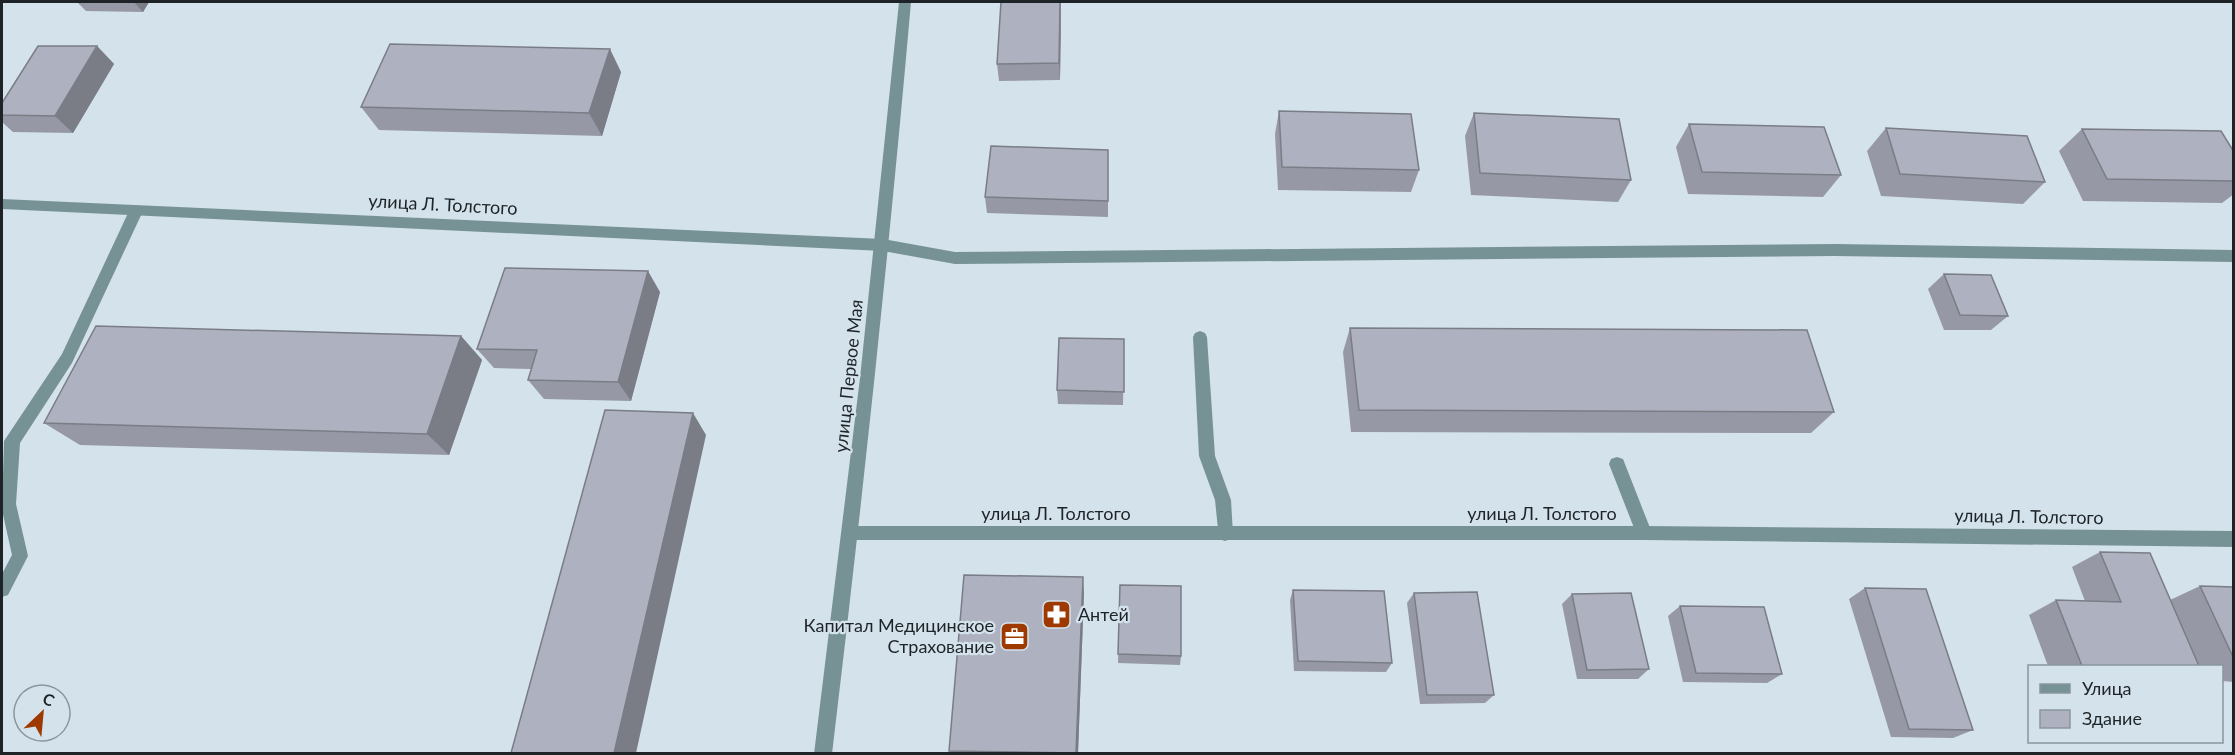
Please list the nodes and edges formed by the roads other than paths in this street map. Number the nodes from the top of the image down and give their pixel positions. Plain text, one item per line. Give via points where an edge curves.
1 (905, 2) edge
2 (2, 204) edge
3 (136, 211) junction
4 (883, 246) junction
5 (2234, 256) edge
6 (1200, 337) dead end
7 (1617, 464) dead end
8 (851, 533) junction
9 (1644, 533) junction
10 (1225, 534) junction
11 (2234, 539) edge
12 (2, 589) edge
13 (823, 753) edge

1 - 4 street, улица Первое Мая
2 - 3 street, улица Л. Толстого
3 - 4 street, улица Л. Толстого
3 - 12 street via 67,358 12,441 8,504 20,556
4 - 5 street, улица Л. Толстого via 956,258 1835,250
4 - 8 street, улица Первое Мая
6 - 10 street via 1208,456 1223,500
7 - 9 street
8 - 10 street, улица Л. Толстого
8 - 13 street, улица Первое Мая
9 - 10 street, улица Л. Толстого
9 - 11 street, улица Л. Толстого

